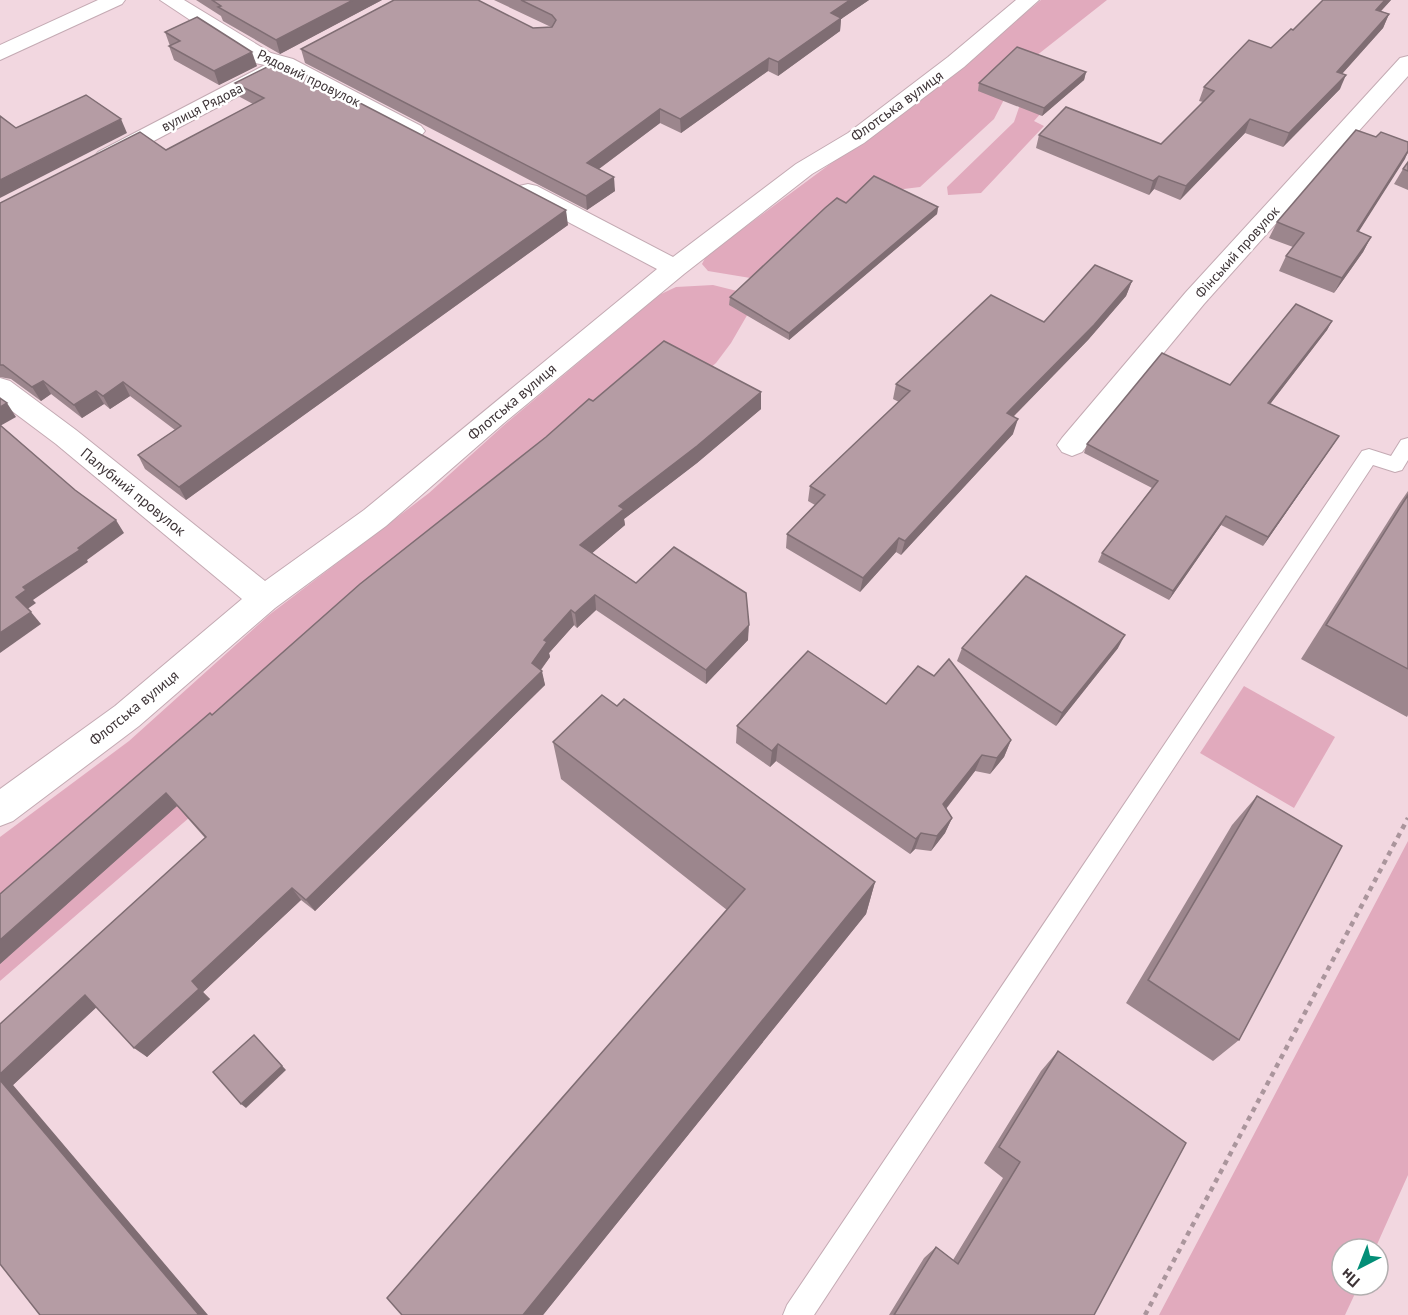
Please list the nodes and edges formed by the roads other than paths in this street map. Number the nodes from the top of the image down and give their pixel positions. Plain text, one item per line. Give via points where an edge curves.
1 (116, 0) edge
2 (170, 0) edge
3 (1029, 0) edge
4 (0, 53) edge
5 (295, 58) junction
6 (1408, 63) edge
7 (433, 141) edge
8 (85, 168) edge
9 (506, 180) edge
10 (675, 268) junction
11 (0, 388) edge
12 (1072, 445) dead end
13 (1408, 446) edge
14 (264, 599) junction
15 (0, 810) edge
16 (797, 1315) edge

1 - 4 street
2 - 5 street, Рядовий провулок via 263,58
3 - 10 street, Флотська вулиця via 856,138 804,169
5 - 7 street, Рядовий провулок
5 - 8 street, вулиця Рядова
6 - 12 street, Фінський провулок via 1196,298
9 - 10 street
10 - 14 street, Флотська вулиця via 375,518
11 - 14 street, Палубний провулок
13 - 16 lane via 1395,465 1369,456
14 - 15 street, Флотська вулиця via 127,716

